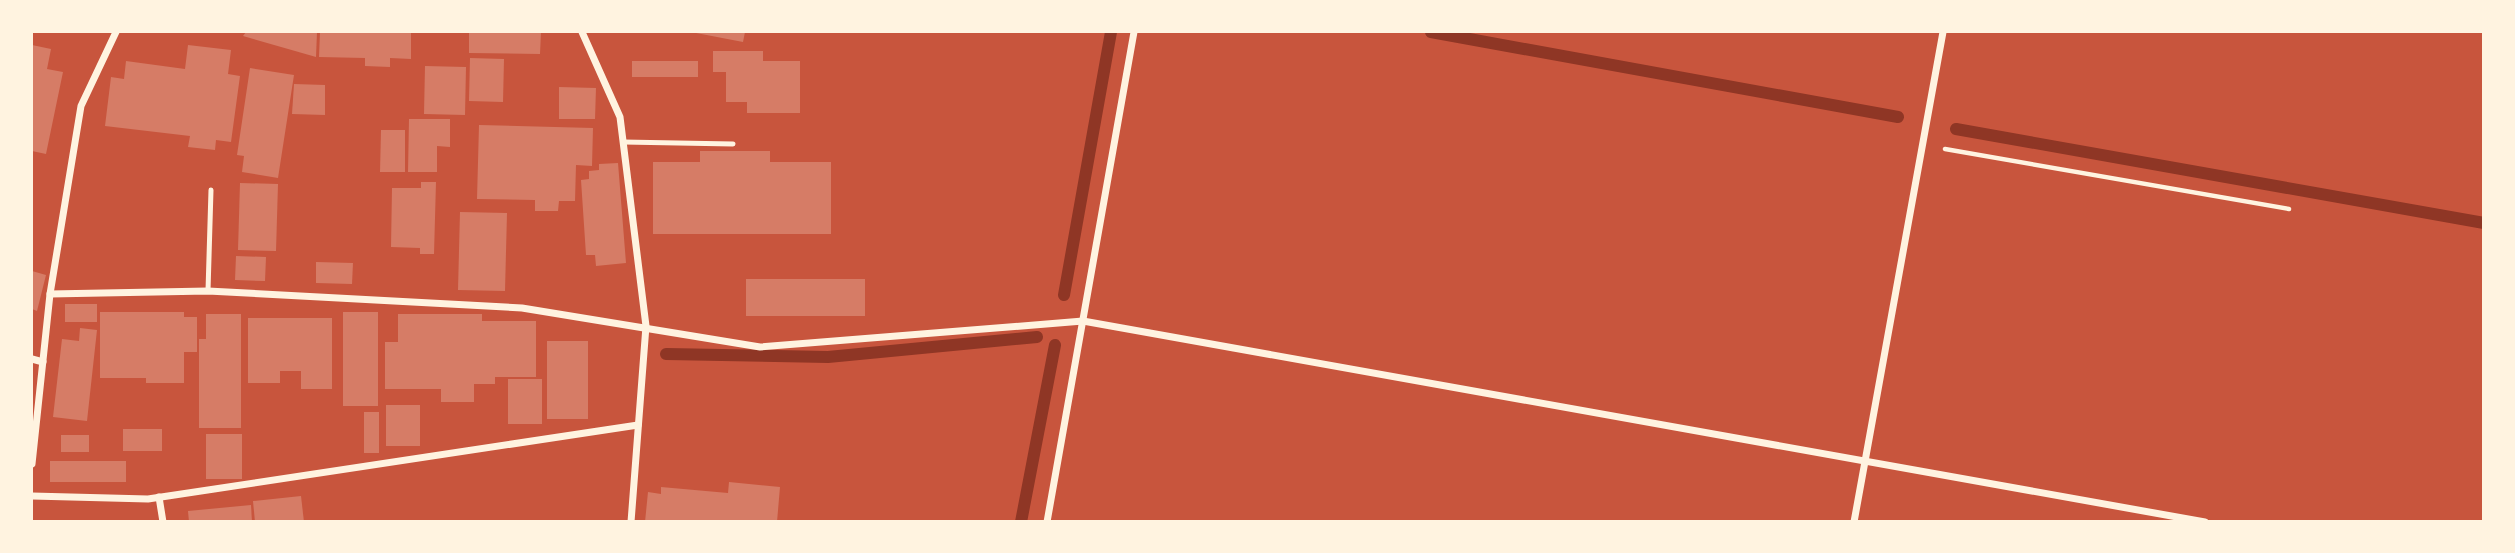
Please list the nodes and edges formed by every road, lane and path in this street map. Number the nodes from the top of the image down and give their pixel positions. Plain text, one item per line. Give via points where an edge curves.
1 (116, 32) edge
2 (582, 32) edge
3 (1134, 32) edge
4 (1943, 32) edge
5 (623, 142) junction
6 (733, 144) dead end
7 (1923, 145) junction
8 (211, 190) dead end
9 (2289, 209) dead end
10 (208, 291) junction
11 (50, 294) junction
12 (1083, 321) junction
13 (646, 327) junction
14 (32, 359) edge
15 (43, 362) junction
16 (638, 425) junction
17 (1866, 460) junction
18 (32, 464) edge
19 (32, 496) edge
20 (159, 497) junction
21 (163, 522) edge
22 (631, 522) edge
23 (1047, 522) edge
24 (1854, 522) edge
25 (2205, 522) edge

1 - 11 street via 81,106
2 - 5 street via 620,117
3 - 12 street
4 - 7 street
5 - 6 lane
5 - 13 street
7 - 9 path
7 - 17 street
8 - 10 lane
10 - 11 street
10 - 13 street via 522,307
11 - 15 street
12 - 13 street via 760,347
12 - 17 street
12 - 23 street
13 - 16 street
14 - 15 street
15 - 18 street
16 - 20 street
16 - 22 street
17 - 24 street
17 - 25 street
19 - 20 street
20 - 21 street

